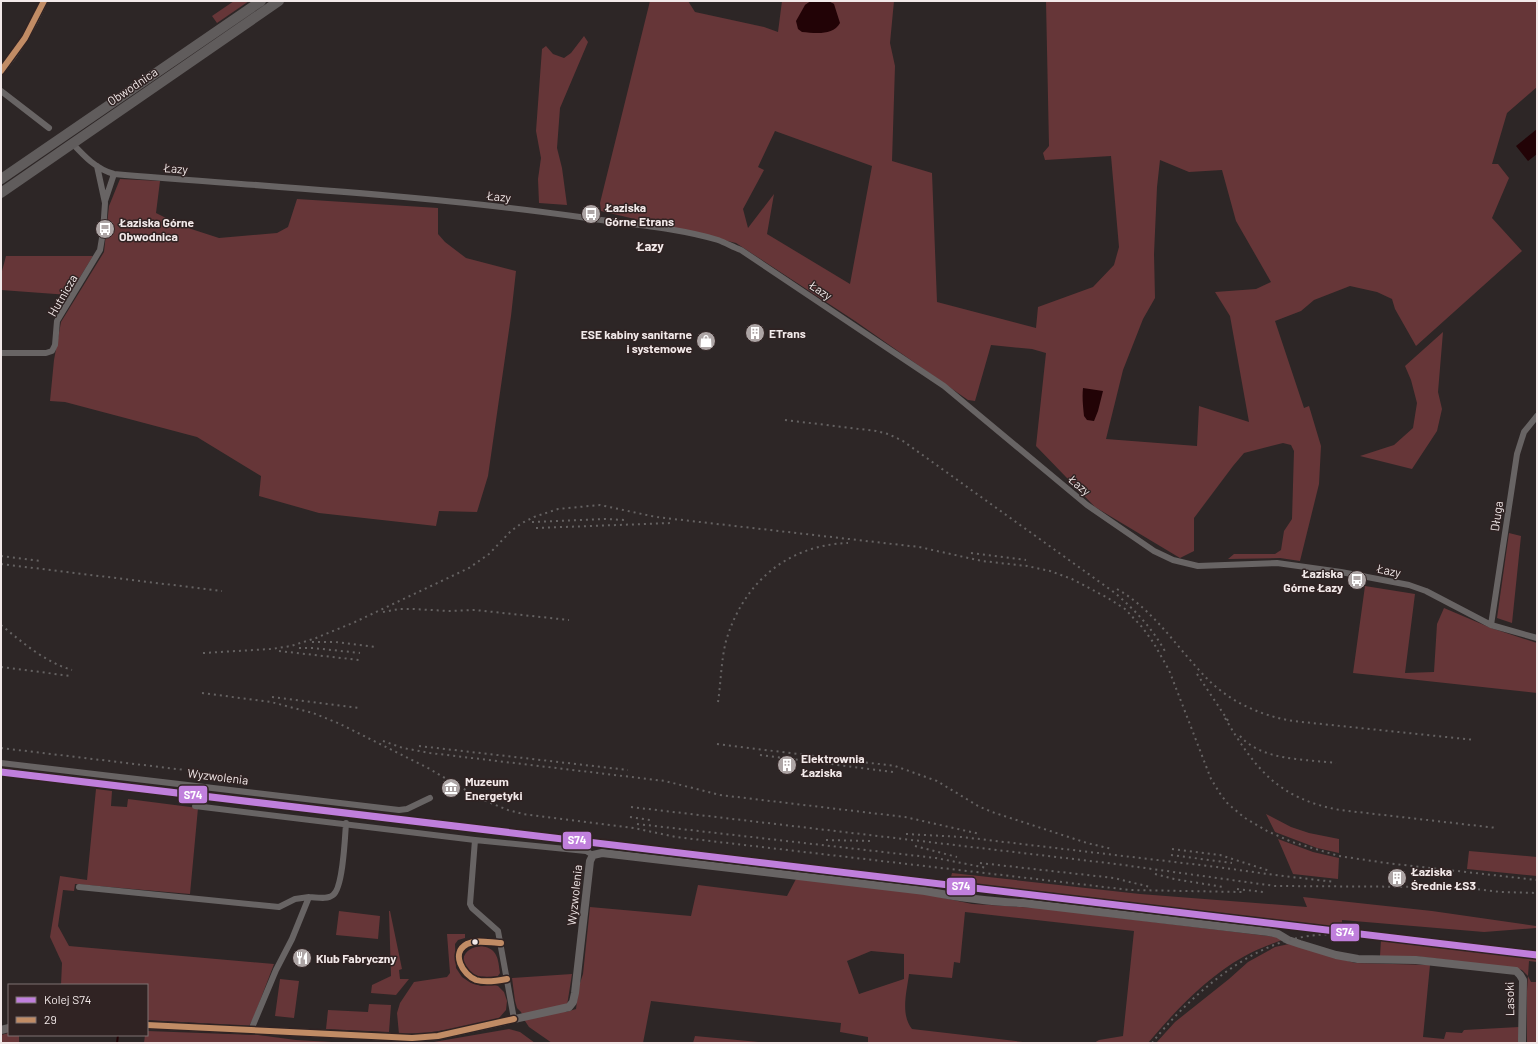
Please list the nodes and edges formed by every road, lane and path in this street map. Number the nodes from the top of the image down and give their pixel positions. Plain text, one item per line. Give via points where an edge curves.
1 (44, 1) edge
2 (261, 1) edge
3 (279, 1) edge
4 (1, 71) edge
5 (1, 91) edge
6 (49, 128) dead end
7 (72, 143) junction
8 (97, 166) junction
9 (114, 174) junction
10 (1, 179) edge
11 (1, 193) edge
12 (105, 203) junction
13 (1, 353) edge
14 (1537, 416) edge
15 (1491, 624) junction
16 (1537, 638) edge
17 (1, 763) edge
18 (430, 798) dead end
19 (195, 806) dead end
20 (346, 823) junction
21 (475, 840) junction
22 (593, 855) junction
23 (79, 887) dead end
24 (309, 897) junction
25 (1288, 940) joint
26 (501, 942) junction
27 (507, 979) junction
28 (514, 1019) junction
29 (148, 1026) edge
30 (252, 1030) junction
31 (1522, 1043) edge

1 - 4 street via 18,50
2 - 10 main road, Obwodnica
3 - 7 main road, Obwodnica
5 - 6 street
7 - 8 street, Łazy
7 - 11 main road, Obwodnica
8 - 9 street, Łazy
8 - 12 street
9 - 12 street
9 - 15 street, Łazy via 540,211 688,233 718,240 741,250 944,386 1087,505 1154,551 1173,560 1198,566 1277,563 1409,585
12 - 13 street, Hutnicza via 100,250 57,320 55,345 52,350 46,353
14 - 15 street, Długa via 1524,432 1517,454
15 - 16 street, Łazy
17 - 18 street, Wyzwolenia via 399,810
19 - 20 street
20 - 21 street
20 - 24 street via 340,881 336,892 328,898
21 - 22 street via 586,851
21 - 26 street via 470,904 498,931
22 - 25 street, Wyzwolenia via 602,853 925,891 961,898 1269,932
22 - 28 street, Wyzwolenia via 590,860 573,1002 569,1007
23 - 24 street via 279,907 295,899
24 - 30 street
25 - 31 street, Lasoki via 1358,959 1416,960 1516,972 1523,980
26 - 27 street
26 - 27 street via 467,944 461,948 460,966 466,975 475,980 484,982
27 - 28 street
28 - 30 street, Wyzwolenia via 438,1036 412,1038
29 - 30 street, Wyzwolenia

